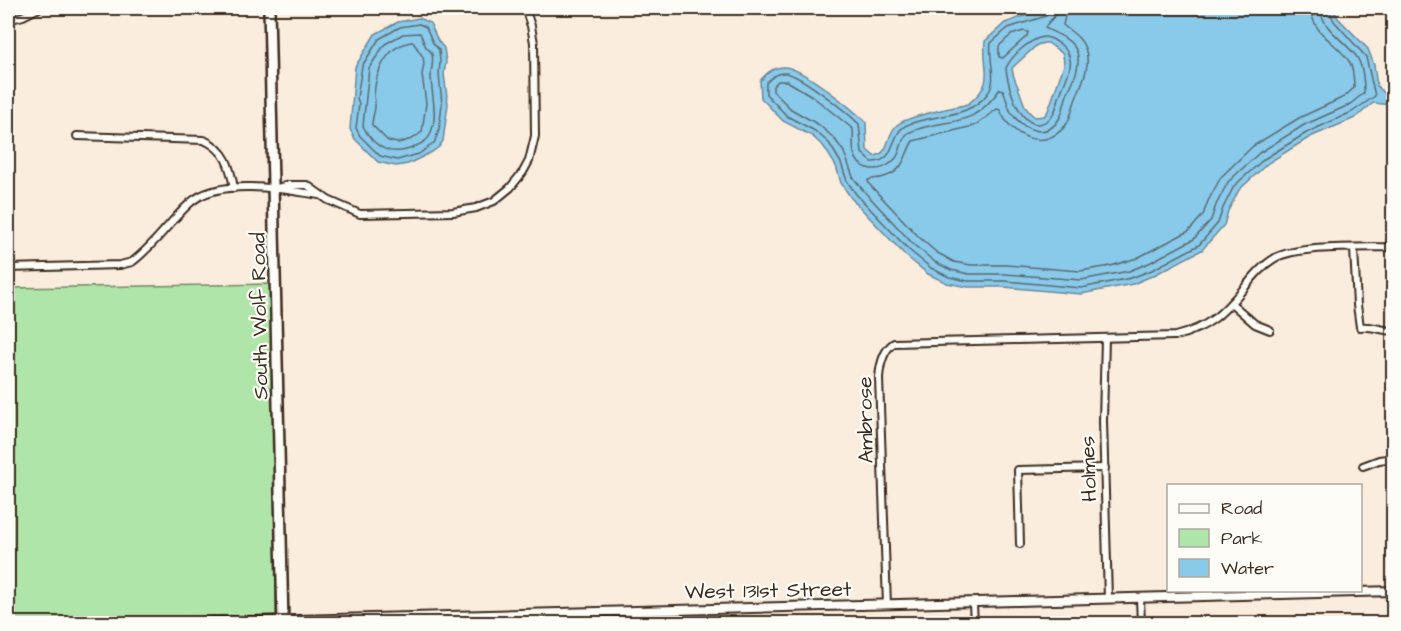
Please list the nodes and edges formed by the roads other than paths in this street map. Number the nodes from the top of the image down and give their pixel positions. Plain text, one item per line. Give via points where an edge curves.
1 (39, 8) edge
2 (269, 8) edge
3 (525, 8) edge
4 (8, 20) edge
5 (77, 136) dead end
6 (234, 188) junction
7 (273, 189) junction
8 (1394, 248) edge
9 (1354, 249) junction
10 (8, 268) edge
11 (1231, 303) junction
12 (1270, 330) dead end
13 (1394, 331) edge
14 (1105, 338) junction
15 (1394, 458) edge
16 (1363, 466) dead end
17 (1105, 468) junction
18 (1020, 544) dead end
19 (1394, 591) edge
20 (1358, 592) edge
21 (1362, 592) edge
22 (1140, 598) junction
23 (1108, 599) junction
24 (973, 604) junction
25 (887, 605) junction
26 (380, 621) edge
27 (283, 622) edge
28 (143, 624) edge
29 (974, 624) edge
30 (1141, 624) edge

1 - 4 street
2 - 7 main road, South Wolf Road
3 - 7 street via 534,44 536,135 529,161 510,188 485,205 453,212 360,214 322,195
5 - 6 street via 204,140 227,159
6 - 7 street
6 - 10 street via 208,191 195,199 132,262
7 - 27 main road, South Wolf Road
8 - 9 street, Ambrose
9 - 11 street, Ambrose via 1284,254 1265,266
9 - 13 street via 1360,327
11 - 12 street via 1255,324
11 - 14 street, Ambrose via 1213,321 1186,333
14 - 17 street, Holmes
14 - 25 street, Ambrose via 894,343 887,348 879,378
15 - 16 street
17 - 18 street via 1018,470
17 - 23 street, Holmes
19 - 21 street, West 131st Street
20 - 22 street, West 131st Street
22 - 23 street, West 131st Street
22 - 30 street
23 - 24 street, West 131st Street
24 - 25 street, West 131st Street
24 - 29 street
25 - 26 street, West 131st Street
26 - 27 street, West 131st Street
27 - 28 street, West 131st Street

